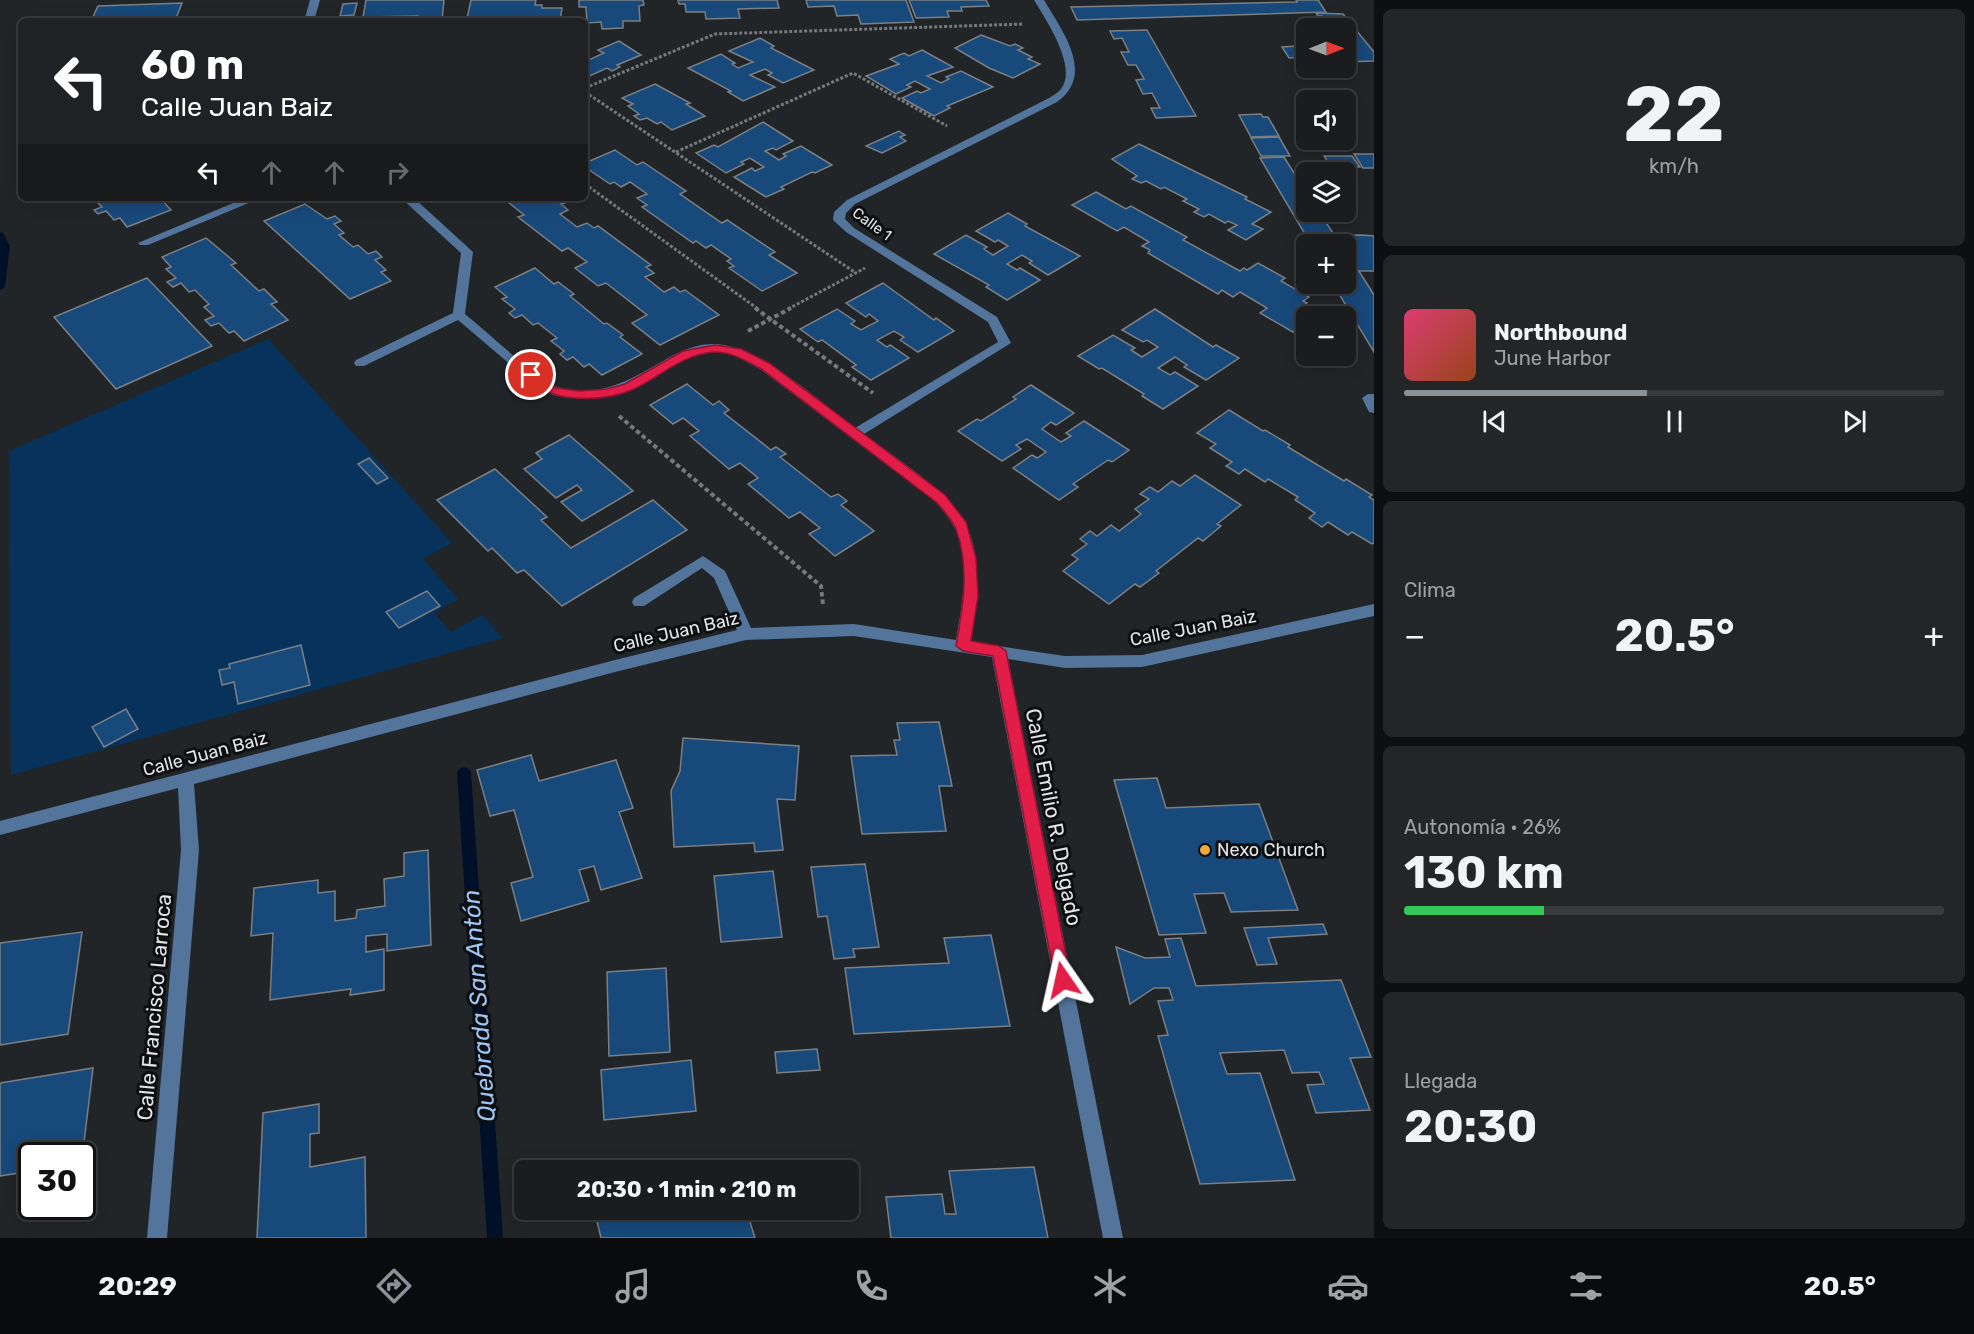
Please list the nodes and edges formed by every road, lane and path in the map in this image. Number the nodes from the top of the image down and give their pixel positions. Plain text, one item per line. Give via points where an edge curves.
1 (315, 0) edge
2 (1039, 0) edge
3 (310, 18) edge
4 (1051, 23) junction
5 (588, 89) edge
6 (588, 92) edge
7 (973, 141) junction
8 (676, 152) junction
9 (588, 186) edge
10 (248, 201) edge
11 (410, 201) edge
12 (144, 243) dead end
13 (889, 255) junction
14 (856, 273) junction
15 (459, 315) junction
16 (771, 319) junction
17 (715, 348) junction
18 (360, 363) dead end
19 (593, 394) junction
20 (1374, 398) edge
21 (1374, 409) edge
22 (896, 410) junction
23 (855, 434) junction
24 (639, 602) dead end
25 (1374, 610) edge
26 (825, 631) junction
27 (746, 634) junction
28 (963, 646) junction
29 (999, 651) junction
30 (186, 780) junction
31 (0, 828) edge
32 (157, 1238) edge
33 (1113, 1238) edge

1 - 3 street
2 - 4 street, Calle 1
4 - 5 path via 715,34
4 - 7 street, Calle 1 via 1069,58 1071,76 1067,89
6 - 8 path
7 - 8 path via 853,73
7 - 13 street, Calle 1 via 851,202 840,212 839,220 850,230
8 - 14 path
9 - 16 path
10 - 12 street
11 - 15 street via 467,252
13 - 14 path
13 - 22 street, Calle 1 via 993,320 1005,343
14 - 16 path
15 - 18 street
15 - 19 street via 553,391
16 - 17 path
16 - 22 path
17 - 19 street via 687,353 629,387
17 - 23 street via 737,352 765,366
19 - 26 path via 821,586
20 - 21 street via 1368,398
22 - 23 street, Calle 1
23 - 28 street via 941,499 962,526 971,596
24 - 27 street via 703,561 720,575
25 - 29 street, Calle Juan Baiz via 1142,661 1065,662
26 - 27 street, Calle Juan Baiz
26 - 28 street, Calle Juan Baiz via 854,630
27 - 30 street, Calle Juan Baiz
28 - 29 street, Calle Juan Baiz
29 - 33 street, Calle Emilio R. Delgado
30 - 31 street, Calle Juan Baiz
30 - 32 street, Calle Francisco Larroca via 190,849

